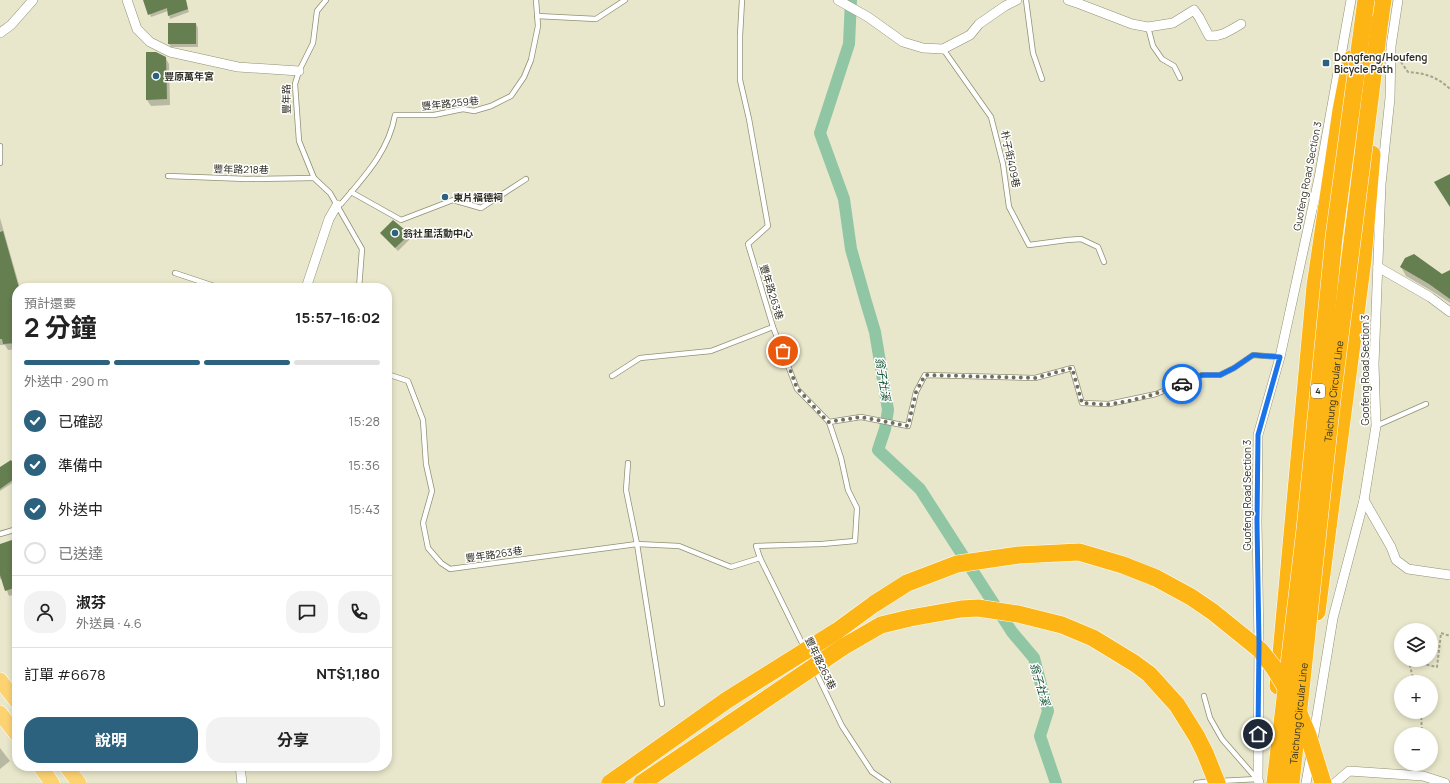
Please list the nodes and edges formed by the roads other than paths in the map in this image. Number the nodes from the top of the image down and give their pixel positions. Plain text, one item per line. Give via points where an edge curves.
1 (33, 0) edge
2 (126, 0) edge
3 (326, 0) edge
4 (536, 0) edge
5 (625, 0) edge
6 (742, 0) edge
7 (838, 0) edge
8 (1017, 0) edge
9 (1026, 0) edge
10 (1068, 0) edge
11 (1383, 0) edge
12 (1398, 0) edge
13 (1358, 3) edge
14 (537, 16) junction
15 (1241, 24) dead end
16 (1376, 24) junction
17 (1148, 27) junction
18 (0, 33) edge
19 (1391, 46) junction
20 (943, 49) junction
21 (299, 71) junction
22 (1180, 78) dead end
23 (1042, 79) dead end
24 (0, 146) edge
25 (0, 163) edge
26 (168, 176) dead end
27 (314, 178) junction
28 (526, 179) dead end
29 (351, 192) junction
30 (337, 205) junction
31 (1104, 262) dead end
32 (1378, 267) junction
33 (175, 273) dead end
34 (205, 283) edge
35 (308, 283) edge
36 (359, 283) edge
37 (1450, 312) edge
38 (773, 327) junction
39 (1280, 357) junction
40 (392, 376) edge
41 (612, 376) dead end
42 (1426, 404) dead end
43 (828, 422) junction
44 (1376, 426) junction
45 (628, 463) dead end
46 (1364, 500) junction
47 (12, 530) edge
48 (0, 534) edge
49 (637, 544) junction
50 (760, 558) junction
51 (1450, 575) edge
52 (808, 656) dead end
53 (811, 663) dead end
54 (0, 680) edge
55 (12, 696) edge
56 (1204, 696) dead end
57 (662, 704) dead end
58 (0, 713) edge
59 (12, 729) edge
60 (44, 771) edge
61 (70, 771) edge
62 (241, 771) edge
63 (1263, 782) edge
64 (52, 783) edge
65 (79, 783) edge
66 (242, 783) edge
67 (610, 783) edge
68 (642, 783) edge
69 (888, 783) edge
70 (1196, 783) edge
71 (1217, 783) edge
72 (1275, 783) edge
73 (1291, 783) edge
74 (1306, 783) edge
75 (1323, 783) edge
76 (1335, 783) edge
77 (1445, 783) edge

1 - 18 street via 11,25
2 - 21 street, 豐年路 via 138,29 150,42 170,52 238,67
3 - 21 lane via 317,11 313,43
4 - 14 lane, 豐年路259巷
5 - 14 lane via 596,19
6 - 38 lane, 豐年路263巷 via 740,80 768,226 748,244
7 - 20 street via 868,17 903,42 923,48
8 - 20 street via 979,24 970,35
9 - 23 lane via 1033,53
10 - 17 street via 1132,24
11 - 16 highway, Taichung Circular Line / 4
12 - 19 street, Goofeng Road Section 3
13 - 16 lane
13 - 39 street, Guofeng Road Section 3
13 - 63 highway, bridge via 1315,286 1277,700
13 - 72 highway, Taichung Circular Line / 4, bridge
14 - 29 lane, 豐年路259巷 via 538,26 531,60 524,77 511,96 474,111 463,109 434,115 395,115 393,127 374,166
15 - 17 street via 1230,31 1209,36 1194,10 1173,23
16 - 19 lane
16 - 73 highway, Taichung Circular Line / 4, bridge
16 - 73 highway, bridge via 1378,90 1363,260 1318,609
17 - 22 lane via 1153,46 1162,59 1174,66
19 - 32 street, Goofeng Road Section 3 via 1390,98 1381,184
20 - 31 lane, 朴子街409巷 via 991,117 1003,164 1009,208 1029,245 1080,239 1098,247
21 - 27 lane, 豐年路 via 295,84 299,141
24 - 25 lane
26 - 27 lane, 豐年路218巷 via 246,180
27 - 30 lane, 豐年路 via 330,193
28 - 29 lane via 481,208 453,200 401,220
29 - 30 lane, 豐年路259巷
30 - 35 street via 329,219
30 - 36 lane via 362,249
32 - 37 street via 1430,297
32 - 44 street, Goofeng Road Section 3 via 1374,364
33 - 34 lane
38 - 41 lane via 711,351 640,358
38 - 43 lane, 豐年路263巷 via 797,388
39 - 43 lane via 1253,355 1220,375 1202,375 1156,394 1109,404 1082,403 1072,368 1035,378 925,375 916,392 908,426 861,417
39 - 63 street, Guofeng Road Section 3 via 1258,435 1257,522
40 - 49 lane, 豐年路263巷 via 408,381 423,420 426,464 432,491 423,523 428,548 441,563 450,569
42 - 44 lane
43 - 50 lane, 豐年路263巷 via 841,458 848,490 857,508 855,541 756,546
44 - 46 street, Goofeng Road Section 3
45 - 49 lane via 626,490
46 - 51 street via 1396,560 1408,569
46 - 74 street, Goofeng Road Section 3 via 1333,618
47 - 48 lane
49 - 50 lane, 豐年路263巷 via 679,546 731,567
49 - 57 lane
50 - 52 lane, 豐年路263巷
53 - 69 lane, 豐年路263巷 via 842,726 872,772
54 - 55 main road
56 - 63 lane via 1210,718 1222,739
58 - 59 main road
60 - 64 main road
61 - 65 main road
62 - 66 street
63 - 70 lane
67 - 75 highway, bridge via 727,700 831,635 907,583 957,564 1019,555 1079,552 1123,565 1191,597 1260,650 1294,701
68 - 71 highway, bridge via 843,647 881,625 978,608 1018,614 1062,625 1092,638 1134,663 1149,674 1177,705 1200,742
76 - 77 street via 1348,771 1423,776

